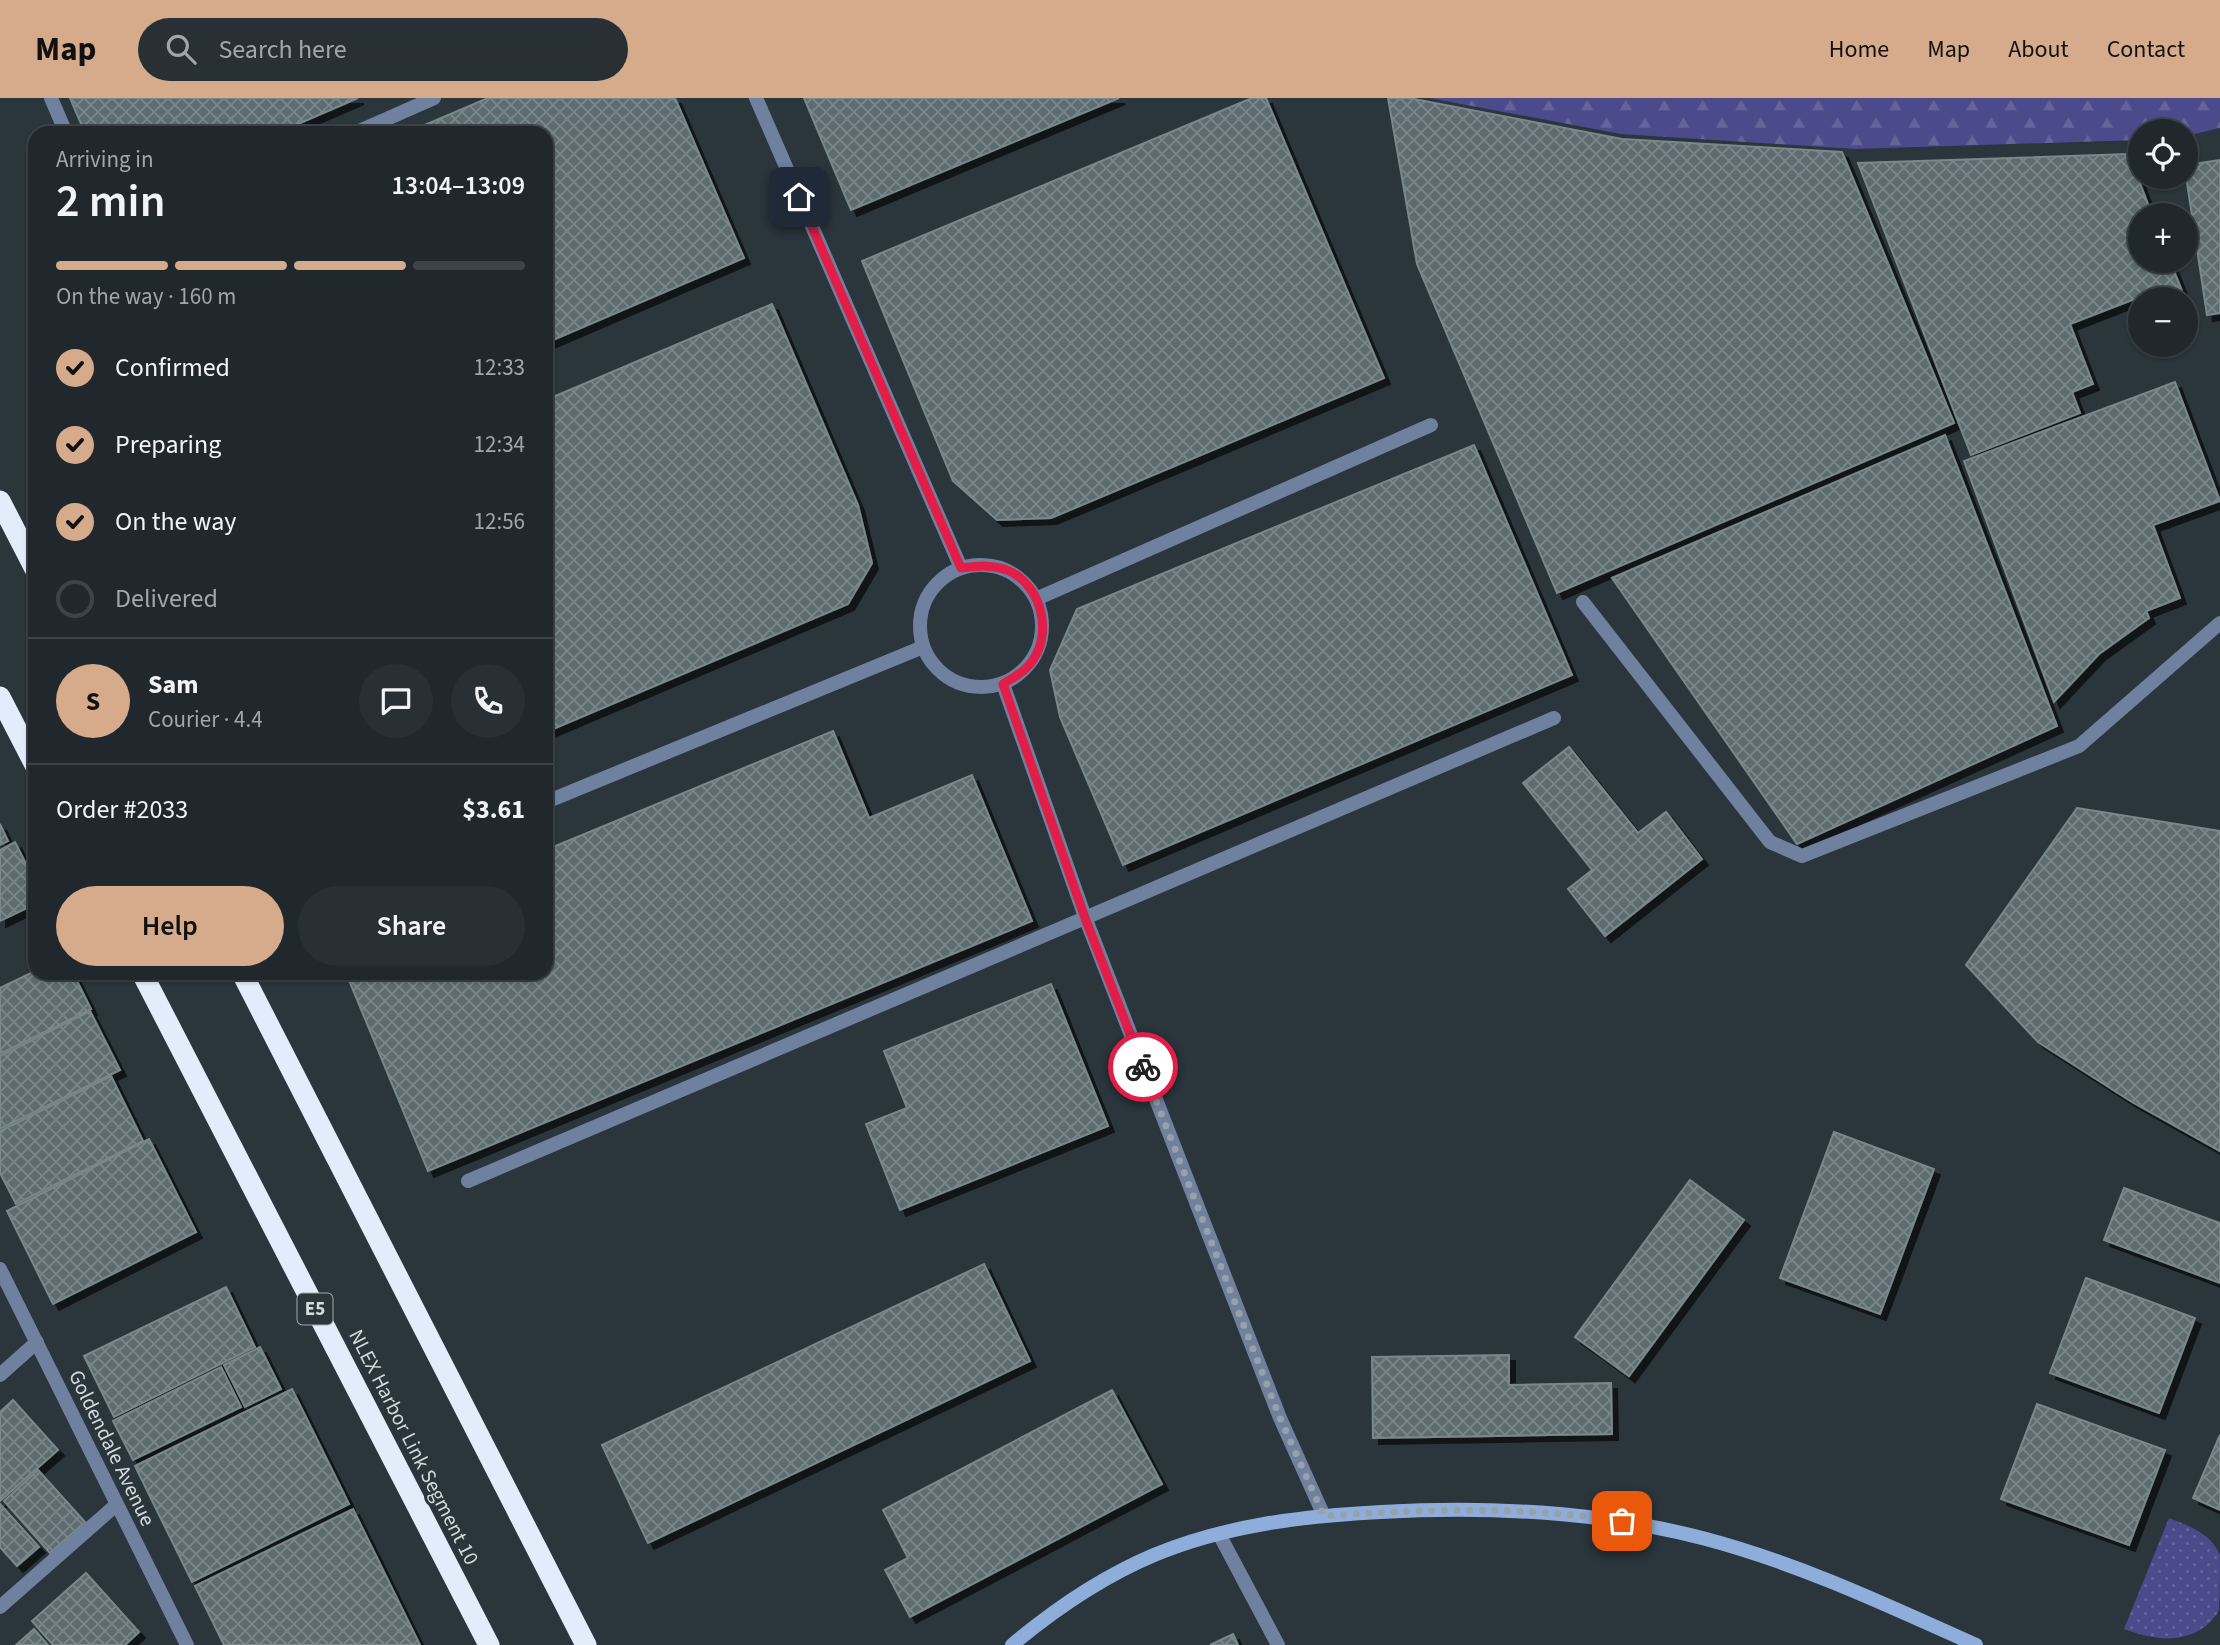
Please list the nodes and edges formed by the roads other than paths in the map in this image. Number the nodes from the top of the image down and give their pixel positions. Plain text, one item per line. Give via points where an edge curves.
1 (51, 98) edge
2 (434, 98) edge
3 (756, 98) edge
4 (63, 126) edge
5 (371, 126) edge
6 (1431, 425) dead end
7 (0, 501) edge
8 (28, 555) edge
9 (961, 568) junction
10 (1036, 599) junction
11 (1583, 602) dead end
12 (2220, 623) edge
13 (923, 647) junction
14 (1003, 684) junction
15 (0, 697) edge
16 (1554, 718) dead end
17 (28, 751) edge
18 (553, 799) edge
19 (1085, 918) junction
20 (146, 980) edge
21 (246, 980) edge
22 (468, 1181) dead end
23 (0, 1269) edge
24 (37, 1342) junction
25 (0, 1375) edge
26 (116, 1505) junction
27 (1324, 1516) junction
28 (1219, 1534) junction
29 (0, 1607) edge
30 (187, 1645) edge
31 (489, 1645) edge
32 (586, 1645) edge
33 (1012, 1645) edge
34 (1278, 1645) edge
35 (1976, 1645) edge

1 - 4 street
2 - 5 street
3 - 9 street
6 - 10 street
7 - 8 highway
9 - 10 street via 987,565 1011,572
9 - 13 street via 939,581 923,603 919,628
10 - 14 street via 1042,612 1042,640 1030,665
11 - 12 street via 1770,842 1802,856 2079,746
13 - 14 street via 947,678 977,688
13 - 18 street
14 - 19 street
15 - 17 highway
16 - 19 street
19 - 22 street
19 - 27 street via 1280,1418
20 - 31 highway, NLEX Harbor Link Segment 10 / E5
21 - 32 highway
23 - 24 street, Goldendale Avenue
24 - 25 street
24 - 26 street, Goldendale Avenue
26 - 29 street
26 - 30 street, Goldendale Avenue
27 - 28 main road
27 - 35 main road via 1421,1510 1538,1512 1658,1528 1813,1574
28 - 33 main road via 1116,1573
28 - 34 street

